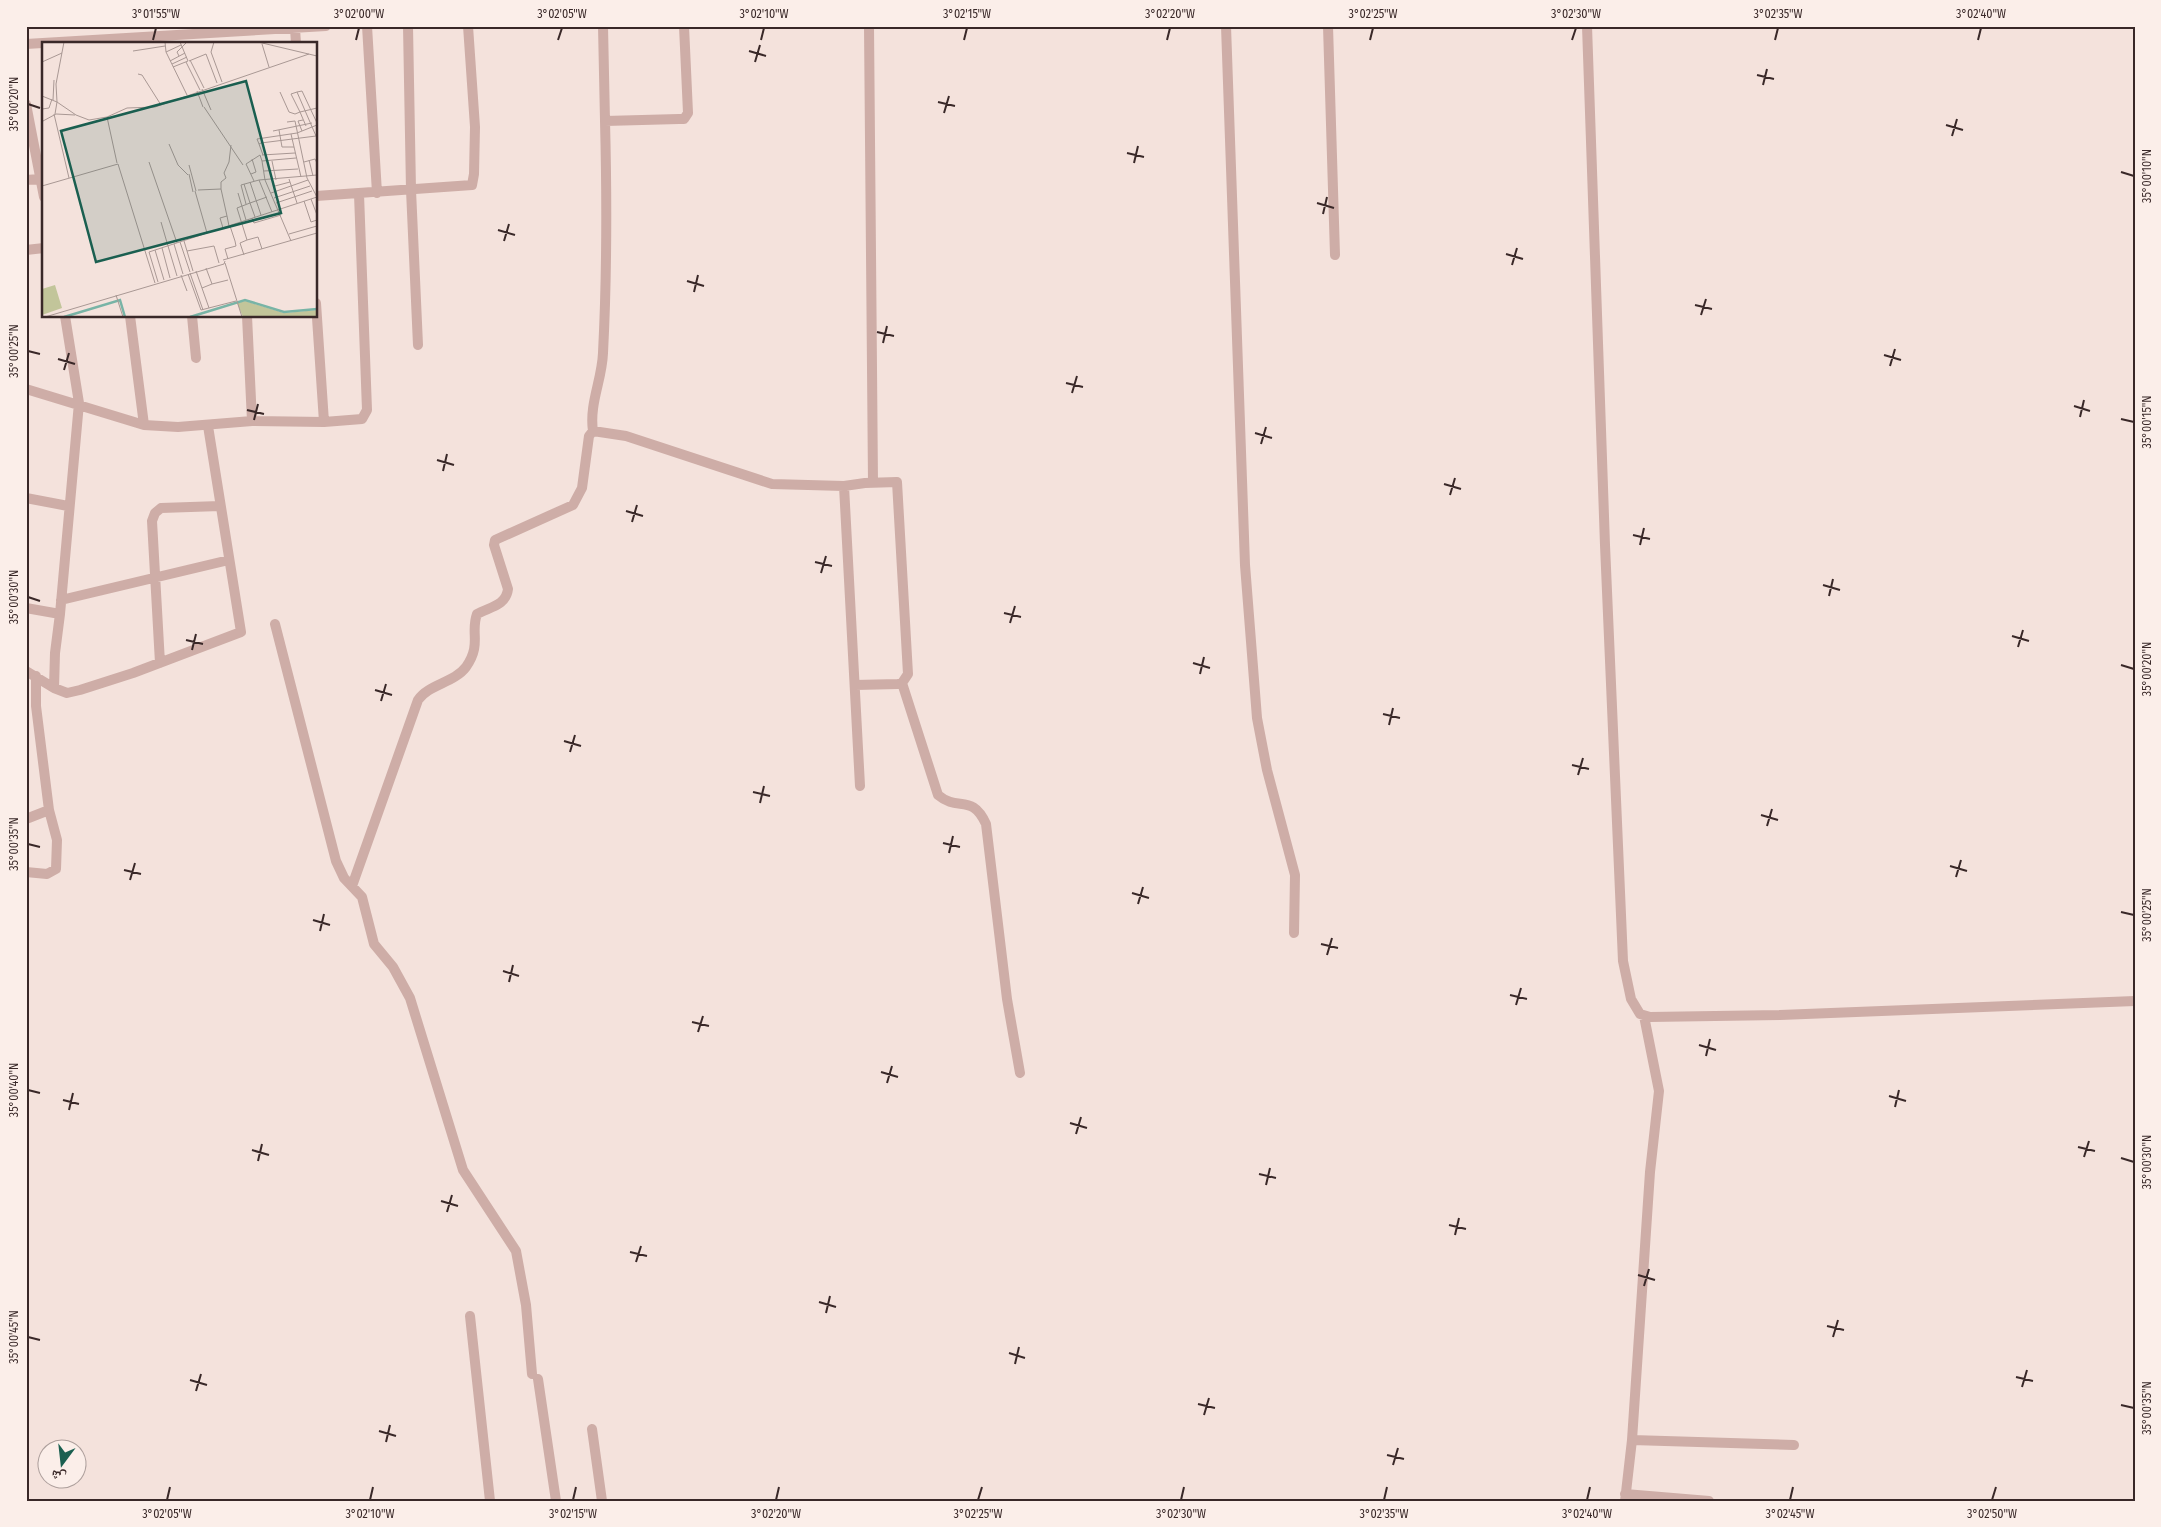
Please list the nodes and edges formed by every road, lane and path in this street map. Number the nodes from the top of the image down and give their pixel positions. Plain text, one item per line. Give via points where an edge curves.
1 (326, 26) edge
2 (367, 26) edge
3 (408, 26) edge
4 (468, 26) edge
5 (603, 26) edge
6 (684, 26) edge
7 (869, 26) edge
8 (1226, 26) edge
9 (1328, 26) edge
10 (1587, 26) edge
11 (295, 28) junction
12 (231, 32) junction
13 (96, 42) edge
14 (232, 42) edge
15 (296, 42) edge
16 (26, 44) edge
17 (42, 44) edge
18 (26, 104) edge
19 (28, 118) edge
20 (605, 121) junction
21 (40, 179) junction
22 (26, 180) edge
23 (42, 188) edge
24 (411, 190) junction
25 (377, 193) junction
26 (359, 194) junction
27 (318, 196) edge
28 (42, 248) edge
29 (26, 250) edge
30 (1336, 255) dead end
31 (65, 318) edge
32 (130, 318) edge
33 (192, 318) edge
34 (247, 318) edge
35 (317, 318) edge
36 (418, 345) dead end
37 (196, 358) dead end
38 (26, 389) edge
39 (79, 403) junction
40 (252, 421) junction
41 (324, 422) junction
42 (144, 425) junction
43 (208, 426) junction
44 (593, 431) junction
45 (873, 482) junction
46 (844, 486) junction
47 (26, 498) edge
48 (68, 506) junction
49 (220, 506) junction
50 (229, 560) junction
51 (155, 578) junction
52 (61, 600) junction
53 (26, 608) edge
54 (60, 614) junction
55 (275, 624) dead end
56 (160, 663) junction
57 (31, 674) edge
58 (902, 683) junction
59 (855, 685) junction
60 (54, 688) junction
61 (860, 786) dead end
62 (49, 810) junction
63 (26, 819) edge
64 (26, 872) edge
65 (352, 886) junction
66 (1294, 933) dead end
67 (2135, 1001) edge
68 (1644, 1016) junction
69 (1020, 1073) dead end
70 (470, 1316) dead end
71 (592, 1428) dead end
72 (1632, 1440) junction
73 (1794, 1445) dead end
74 (1625, 1497) edge
75 (490, 1501) edge
76 (556, 1501) edge
77 (602, 1501) edge
78 (1709, 1501) edge

1 - 11 street
2 - 25 street
3 - 24 street
4 - 24 street via 475,127 472,185
5 - 20 street
6 - 20 street via 689,110 686,116 679,120
7 - 45 street
8 - 66 street via 1245,565 1257,718 1266,770 1295,875
9 - 30 street
10 - 68 street via 1622,941 1631,999 1636,1010
11 - 12 street
11 - 15 street
12 - 13 street
12 - 14 street
16 - 17 street
18 - 19 street
19 - 21 street
20 - 44 street via 607,255 603,355 591,412
21 - 22 street
21 - 23 street
24 - 25 street
24 - 36 street
25 - 26 street
26 - 27 street
26 - 41 street via 367,410 358,420
28 - 29 street
31 - 39 street
32 - 42 street
33 - 37 street
34 - 40 street
35 - 41 street
38 - 39 street
39 - 42 street
39 - 48 street
40 - 41 street
40 - 43 street
42 - 43 street
43 - 49 street
44 - 46 street via 626,436 772,484
44 - 65 street via 589,436 582,488 573,505 495,540 508,589 506,596 494,607 477,614 475,650 459,675 425,692 418,700
45 - 46 street
45 - 58 street via 898,482 908,674
46 - 59 street
47 - 48 street
48 - 52 street
49 - 50 street
49 - 51 street via 161,508 155,513 152,521
50 - 51 street
50 - 56 street via 241,632
51 - 52 street
51 - 56 street
52 - 54 street
53 - 54 street
54 - 60 street
55 - 65 street via 336,861
56 - 60 street via 72,692
57 - 60 street
57 - 62 street
58 - 59 street
58 - 69 street via 938,795 976,808 986,824 1007,999
59 - 61 street
62 - 63 street
62 - 64 street via 56,840 56,869 47,874
65 - 76 street via 364,902 374,944 392,966 410,998 463,1170 516,1251
67 - 68 street via 1780,1015
68 - 72 street via 1659,1091 1650,1172
70 - 75 street
71 - 77 street
72 - 73 street
72 - 74 street
74 - 78 street

